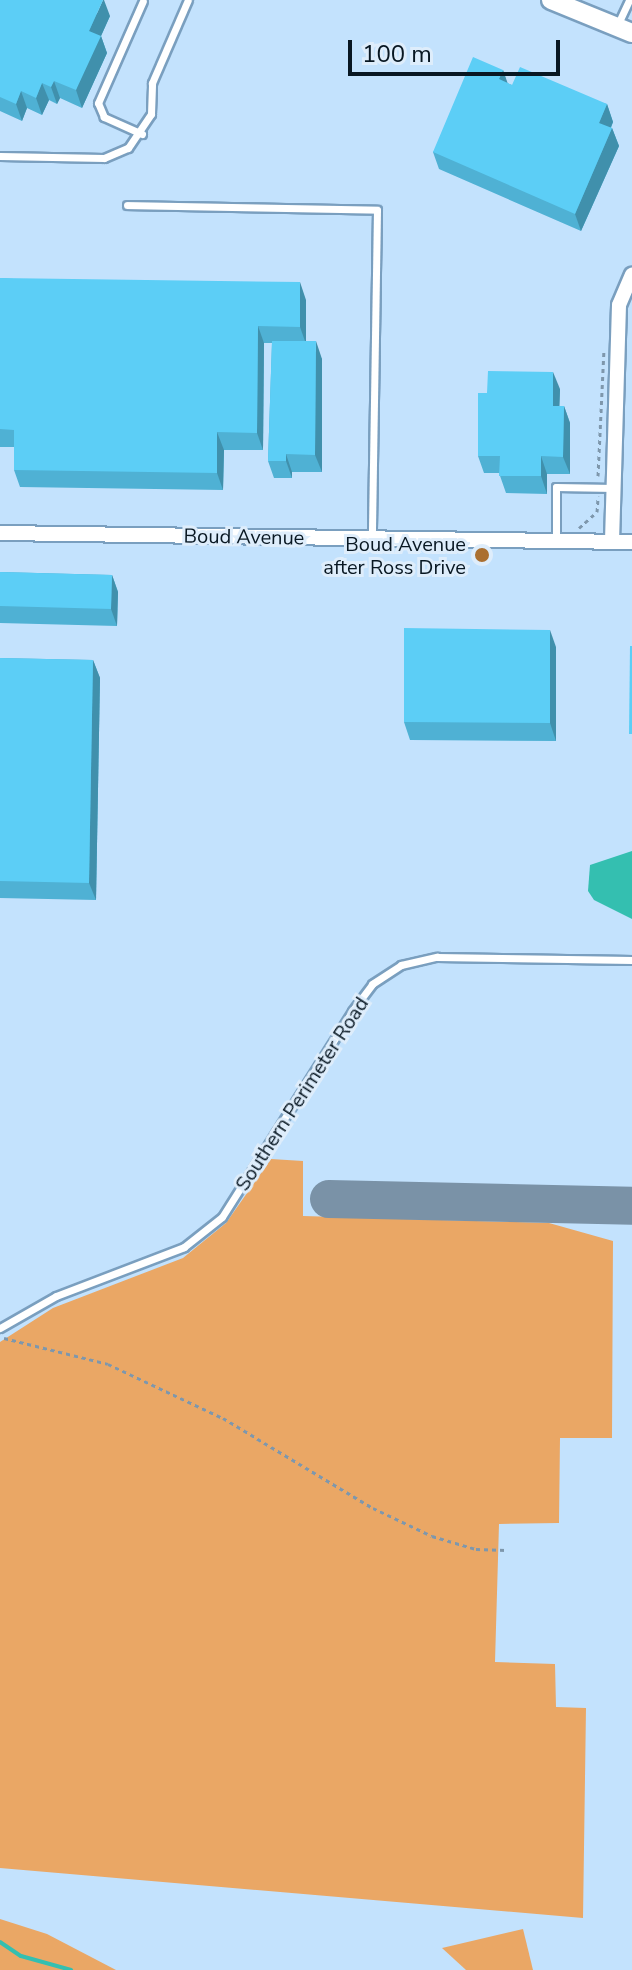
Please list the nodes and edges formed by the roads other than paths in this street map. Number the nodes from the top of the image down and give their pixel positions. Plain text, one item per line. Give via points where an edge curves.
1 (188, 0) edge
2 (551, 0) edge
3 (629, 0) edge
4 (143, 1) edge
5 (625, 33) edge
6 (142, 134) junction
7 (0, 156) edge
8 (127, 205) dead end
9 (632, 275) edge
10 (625, 365) edge
11 (614, 488) junction
12 (0, 533) edge
13 (372, 538) junction
14 (556, 541) junction
15 (612, 541) junction
16 (632, 542) edge
17 (632, 960) edge
18 (0, 1328) edge

1 - 6 lane via 152,83 151,114
2 - 5 street
3 - 5 lane
4 - 6 lane via 98,103 104,117
6 - 7 lane via 128,148 104,158
8 - 13 lane via 377,210
9 - 10 street via 619,305
10 - 11 street
11 - 14 lane via 556,487
11 - 15 street
12 - 13 street, Boud Avenue
13 - 14 street, Boud Avenue
14 - 15 street, Boud Avenue
15 - 16 street, Boud Avenue
17 - 18 lane, Southern Perimeter Road via 437,957 401,965 372,984 352,1011 222,1217 184,1247 56,1296

